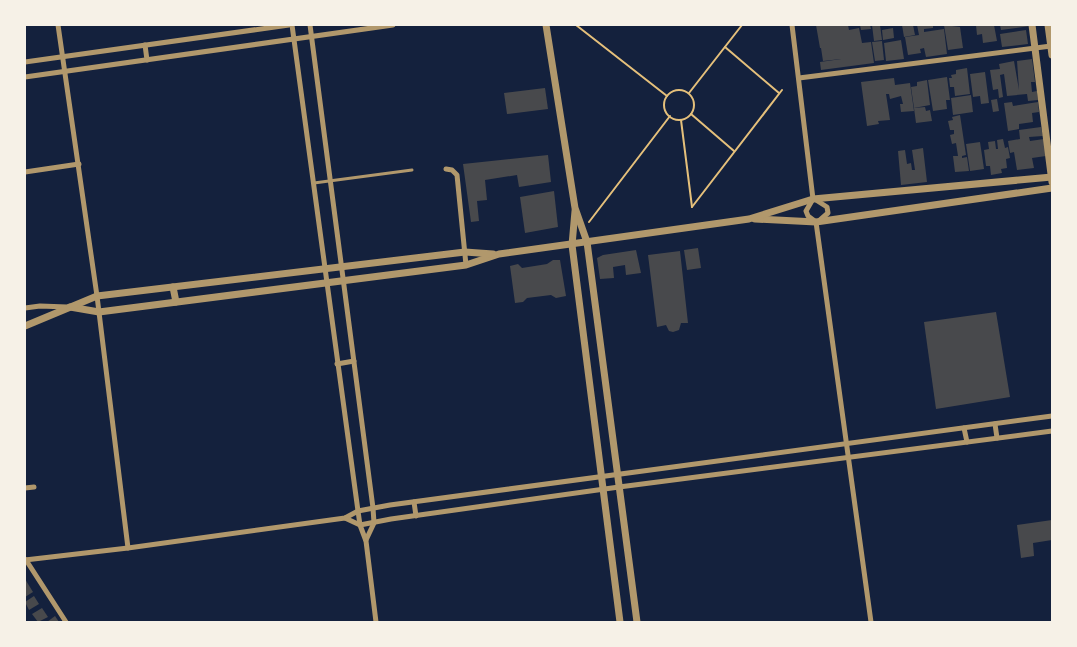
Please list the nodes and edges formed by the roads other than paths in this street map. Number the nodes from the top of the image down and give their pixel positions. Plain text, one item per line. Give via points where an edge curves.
1 (58, 25) edge
2 (290, 25) edge
3 (310, 25) edge
4 (393, 25) edge
5 (546, 25) edge
6 (792, 25) edge
7 (1032, 25) edge
8 (1048, 25) edge
9 (312, 36) junction
10 (294, 38) junction
11 (145, 45) junction
12 (1051, 46) edge
13 (1035, 48) junction
14 (1052, 55) edge
15 (62, 56) junction
16 (147, 60) junction
17 (25, 62) edge
18 (65, 72) junction
19 (25, 77) edge
20 (799, 78) junction
21 (79, 164) junction
22 (446, 169) dead end
23 (412, 170) dead end
24 (25, 172) edge
25 (1052, 179) edge
26 (330, 182) junction
27 (313, 183) junction
28 (1052, 188) edge
29 (813, 199) junction
30 (575, 208) junction
31 (749, 219) junction
32 (816, 222) junction
33 (587, 242) junction
34 (572, 245) junction
35 (465, 252) junction
36 (498, 254) junction
37 (466, 265) junction
38 (341, 266) junction
39 (324, 268) junction
40 (343, 280) junction
41 (326, 283) junction
42 (173, 286) junction
43 (97, 296) junction
44 (176, 302) junction
45 (25, 308) edge
46 (70, 308) junction
47 (99, 312) junction
48 (25, 326) edge
49 (354, 361) junction
50 (337, 364) junction
51 (1052, 416) edge
52 (994, 424) junction
53 (964, 428) junction
54 (1052, 431) edge
55 (997, 438) junction
56 (966, 442) junction
57 (847, 445) junction
58 (765, 455) junction
59 (848, 458) junction
60 (767, 468) junction
61 (617, 474) junction
62 (602, 477) junction
63 (34, 487) dead end
64 (525, 487) junction
65 (619, 487) junction
66 (25, 488) edge
67 (603, 490) junction
68 (527, 500) junction
69 (414, 502) junction
70 (372, 508) junction
71 (358, 511) junction
72 (416, 516) junction
73 (345, 518) junction
74 (374, 523) junction
75 (360, 525) junction
76 (366, 541) junction
77 (128, 548) junction
78 (25, 560) edge
79 (66, 622) edge
80 (376, 622) edge
81 (620, 622) edge
82 (637, 622) edge
83 (871, 622) edge

1 - 15 street
2 - 10 street
2 - 11 street
3 - 9 street
4 - 9 street
5 - 30 street
6 - 20 street
7 - 13 street
8 - 12 street
9 - 10 street
9 - 26 street
10 - 16 street
10 - 27 street
11 - 15 street
11 - 16 street
12 - 13 street
12 - 14 street
13 - 20 street
13 - 25 street
15 - 17 street
15 - 18 street
16 - 18 street
18 - 19 street
18 - 21 street
20 - 29 street
21 - 24 street
21 - 43 street
22 - 35 street via 456,175
23 - 26 lane
25 - 29 street
26 - 27 lane
26 - 38 street
27 - 39 street
28 - 32 street
29 - 31 street
29 - 32 street via 806,211
29 - 32 street via 827,206 828,213
30 - 33 street
30 - 34 street
31 - 32 street
31 - 33 street
32 - 57 street
33 - 34 street
33 - 61 street
34 - 36 street
34 - 62 street
35 - 36 street
35 - 37 street
35 - 38 street
36 - 37 street
37 - 40 street
38 - 39 street
38 - 40 street
39 - 41 street
39 - 42 street
40 - 41 street
40 - 49 street
41 - 44 street
41 - 50 street
42 - 43 street
42 - 44 street
43 - 46 street
43 - 47 street
44 - 47 street
45 - 46 street
46 - 47 street
46 - 48 street
47 - 77 street
49 - 50 street
49 - 70 street
50 - 71 street
51 - 52 street
52 - 53 street
52 - 55 street
53 - 56 street
53 - 57 street
54 - 55 street
55 - 56 street
56 - 59 street
57 - 58 street
57 - 59 street
58 - 60 street
58 - 61 street
59 - 60 street
59 - 83 street
60 - 65 street
61 - 62 street
61 - 65 street
62 - 64 street
62 - 67 street
63 - 66 street
64 - 68 street
64 - 69 street
65 - 67 street
65 - 82 street
67 - 68 street
67 - 81 street
68 - 72 street
69 - 70 street
69 - 72 street
70 - 71 street
70 - 74 street
71 - 73 street
71 - 75 street
72 - 74 street
73 - 75 street
73 - 77 street
74 - 75 street
74 - 76 street
75 - 76 street
76 - 80 street
77 - 78 street
78 - 79 street

